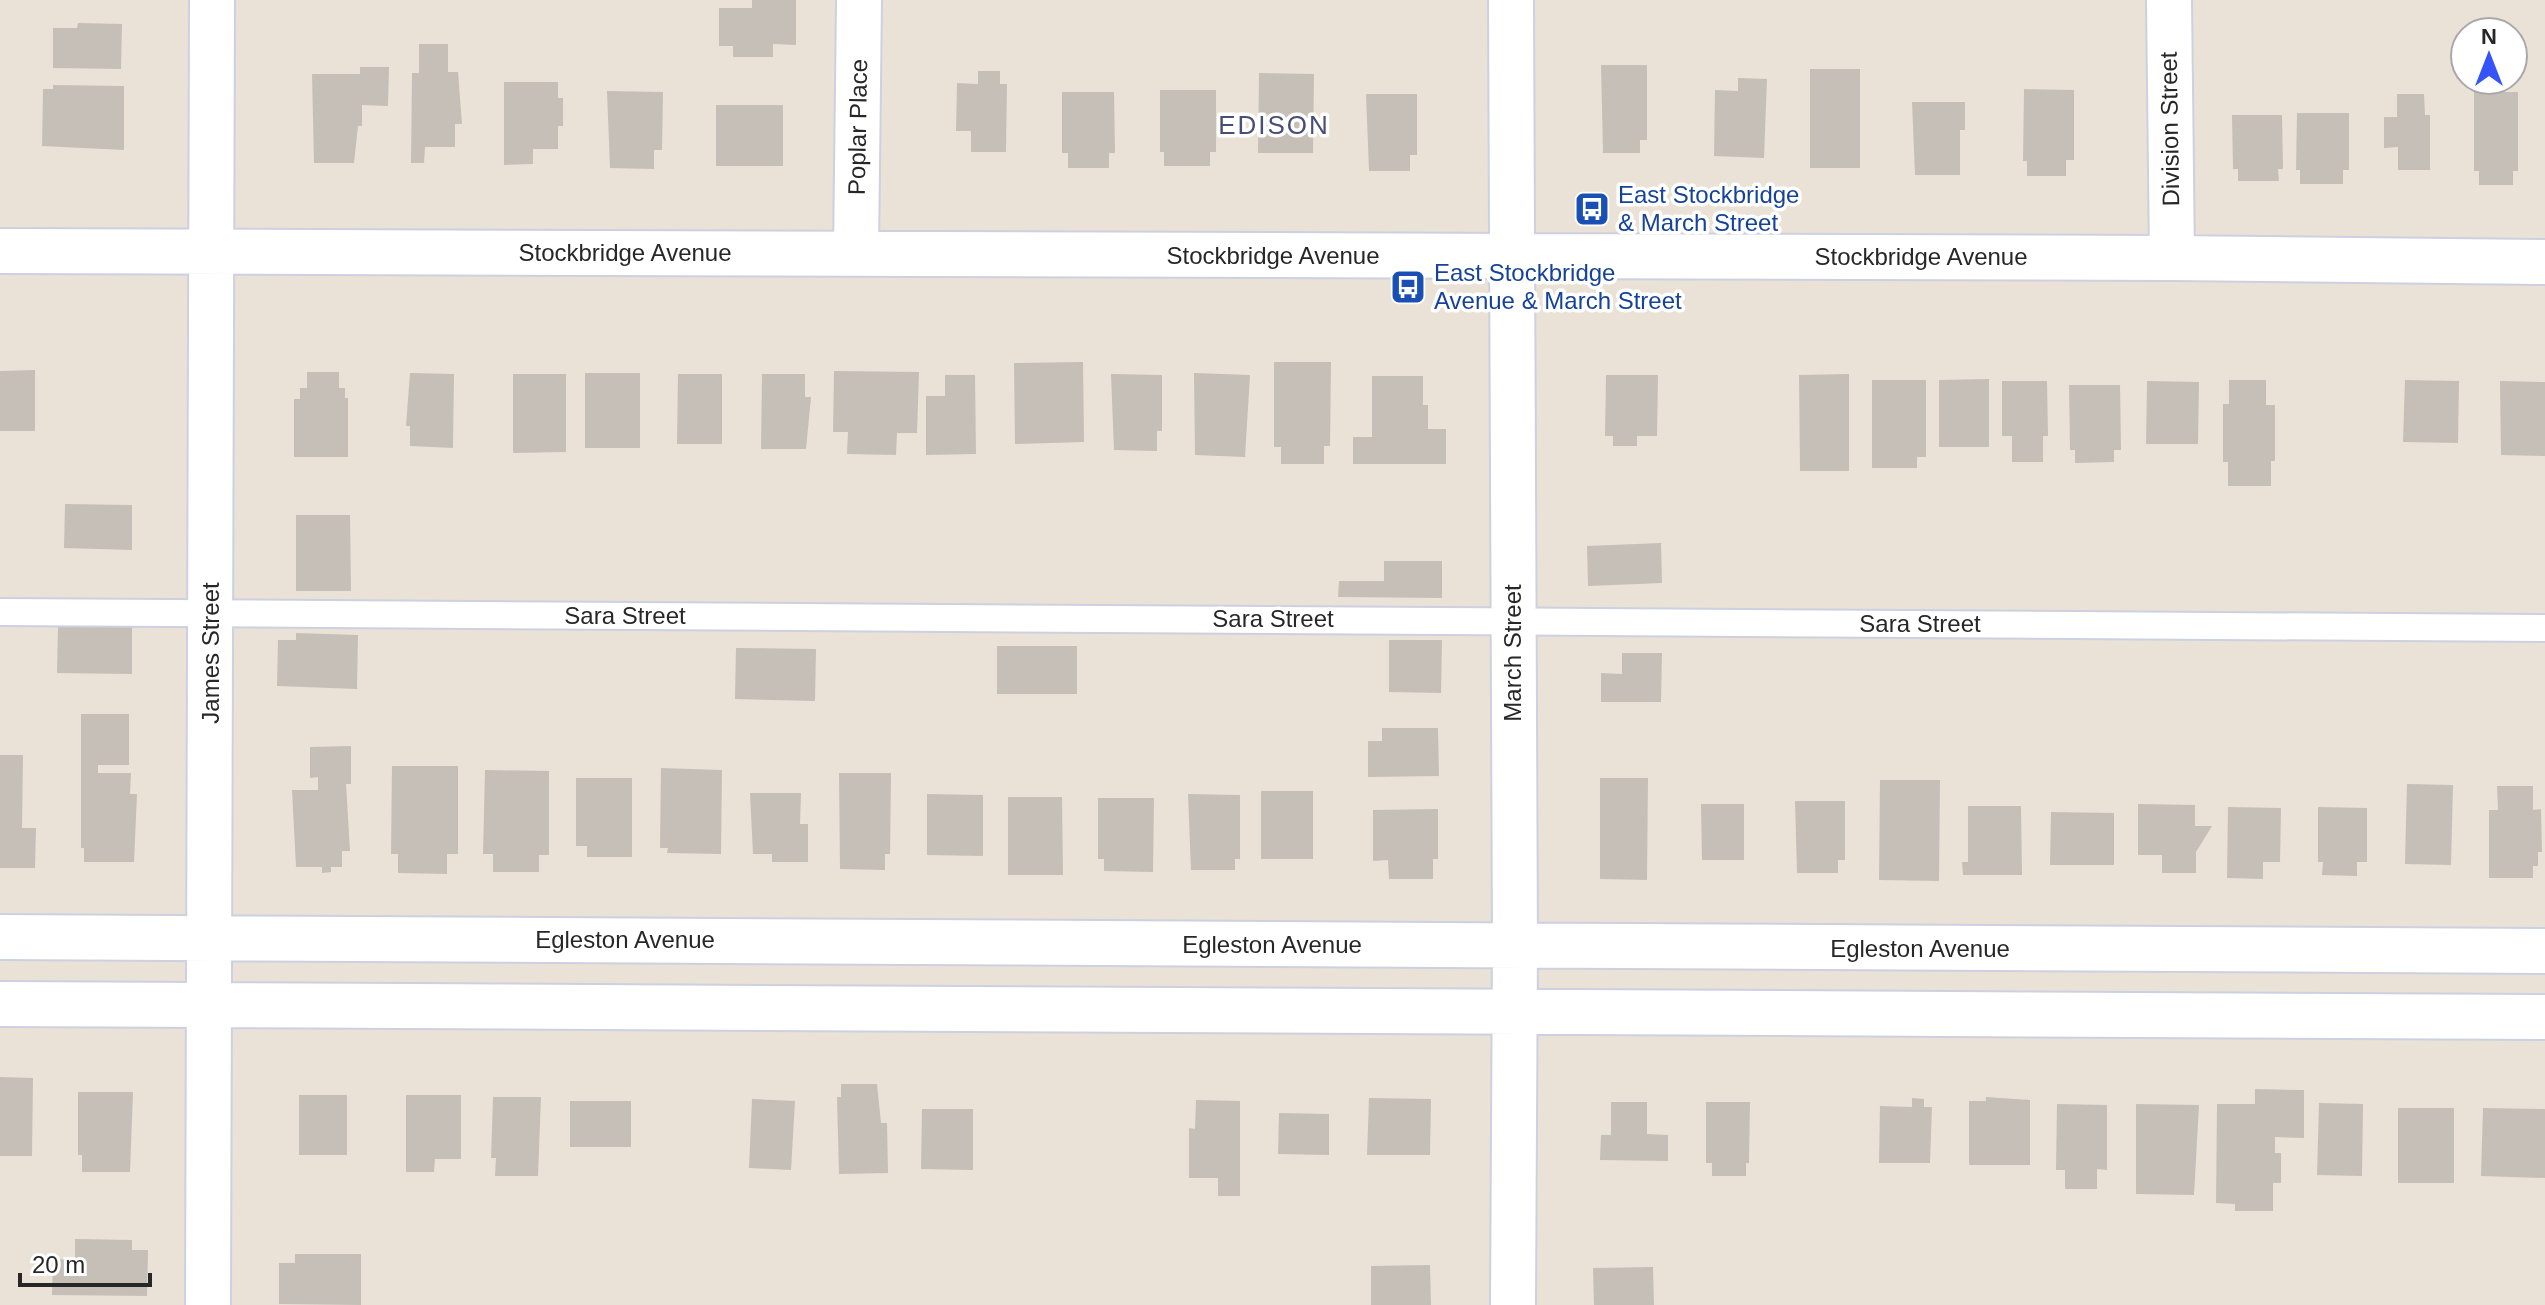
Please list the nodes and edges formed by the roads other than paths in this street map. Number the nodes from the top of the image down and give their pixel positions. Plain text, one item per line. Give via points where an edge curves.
1 (212, 0) edge
2 (859, 0) edge
3 (1511, 0) edge
4 (2169, 0) edge
5 (0, 251) edge
6 (212, 252) junction
7 (856, 254) junction
8 (1513, 257) junction
9 (2172, 258) junction
10 (2545, 262) edge
11 (0, 612) edge
12 (211, 614) junction
13 (1512, 620) junction
14 (2545, 628) edge
15 (0, 937) edge
16 (209, 938) junction
17 (863, 942) junction
18 (1515, 947) junction
19 (2162, 950) junction
20 (2545, 951) edge
21 (0, 1004) edge
22 (209, 1005) junction
23 (862, 1009) junction
24 (1514, 1013) junction
25 (2161, 1015) junction
26 (2545, 1017) edge
27 (208, 1305) edge
28 (1513, 1305) edge

1 - 6 street, James Street
2 - 7 street, Poplar Place
3 - 8 street, March Street
4 - 9 street, Division Street
5 - 6 street, Stockbridge Avenue
6 - 7 street, Stockbridge Avenue
6 - 12 street, James Street
7 - 8 street, Stockbridge Avenue
8 - 9 street, Stockbridge Avenue
8 - 13 street, March Street
9 - 10 street, Stockbridge Avenue
11 - 12 lane, Sara Street
12 - 13 lane, Sara Street
12 - 16 street, James Street
13 - 14 lane, Sara Street
13 - 18 street, March Street
15 - 16 street, Egleston Avenue
16 - 17 street, Egleston Avenue
16 - 22 street, James Street
17 - 18 street, Egleston Avenue
17 - 23 street
18 - 19 street, Egleston Avenue
18 - 24 street, March Street
19 - 20 street, Egleston Avenue
19 - 25 street
21 - 22 street
22 - 23 street
22 - 27 street, James Street
23 - 24 street
24 - 25 street
24 - 28 street, March Street
25 - 26 street

